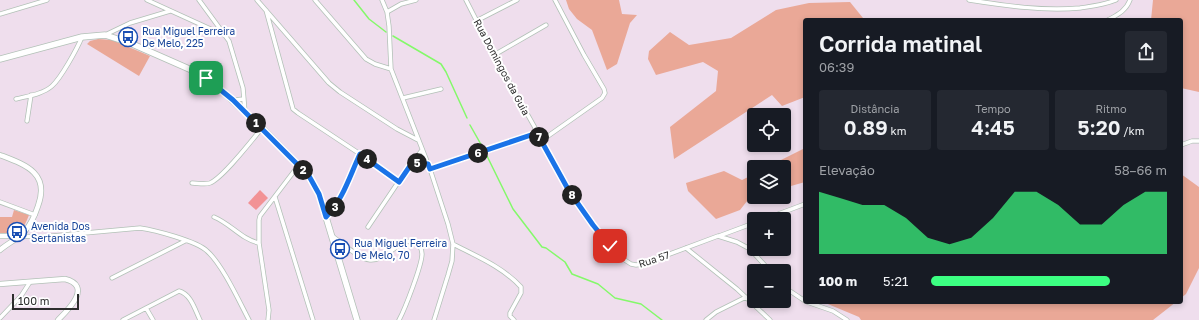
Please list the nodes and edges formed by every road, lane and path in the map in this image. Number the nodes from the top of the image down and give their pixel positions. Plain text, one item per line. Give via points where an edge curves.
1 (47, 0) edge
2 (147, 0) edge
3 (199, 0) edge
4 (257, 0) edge
5 (315, 0) edge
6 (382, 0) edge
7 (416, 0) edge
8 (466, 0) edge
9 (517, 0) edge
10 (555, 0) edge
11 (969, 0) edge
12 (1116, 0) edge
13 (1130, 0) edge
14 (266, 10) junction
15 (170, 11) junction
16 (387, 12) junction
17 (0, 14) edge
18 (1111, 18) edge
19 (478, 20) junction
20 (546, 25) dead end
21 (105, 35) junction
22 (226, 36) junction
23 (82, 37) junction
24 (494, 55) junction
25 (0, 59) edge
26 (391, 69) junction
27 (441, 89) dead end
28 (31, 95) junction
29 (403, 98) junction
30 (16, 99) dead end
31 (244, 99) junction
32 (233, 100) junction
33 (245, 112) junction
34 (27, 121) dead end
35 (262, 128) junction
36 (537, 133) junction
37 (418, 140) junction
38 (541, 141) junction
39 (1199, 141) edge
40 (1183, 145) edge
41 (422, 150) junction
42 (360, 154) junction
43 (0, 155) edge
44 (412, 163) junction
45 (428, 164) junction
46 (298, 166) junction
47 (430, 169) junction
48 (399, 182) junction
49 (192, 183) dead end
50 (275, 198) junction
51 (0, 202) edge
52 (803, 205) edge
53 (784, 212) edge
54 (35, 215) junction
55 (214, 217) dead end
56 (326, 217) junction
57 (747, 226) edge
58 (368, 227) dead end
59 (0, 236) edge
60 (20, 236) junction
61 (332, 236) junction
62 (718, 236) junction
63 (185, 241) junction
64 (259, 243) junction
65 (453, 244) junction
66 (686, 248) junction
67 (0, 250) edge
68 (764, 264) edge
69 (112, 278) dead end
70 (30, 282) junction
71 (0, 284) edge
72 (791, 293) edge
73 (746, 297) junction
74 (803, 300) edge
75 (814, 304) edge
76 (146, 308) junction
77 (0, 318) edge
78 (58, 320) edge
79 (123, 320) edge
80 (153, 320) edge
81 (200, 320) edge
82 (249, 320) edge
83 (268, 320) edge
84 (313, 320) edge
85 (357, 320) edge
86 (399, 320) edge
87 (434, 320) edge
88 (514, 320) edge
89 (706, 320) edge
90 (770, 320) edge
91 (847, 320) edge

1 - 17 street
2 - 15 street
3 - 22 street
4 - 14 street
5 - 26 street via 366,59
6 - 16 street
7 - 16 street via 401,4
8 - 19 street, Rua Domingos da Guia
9 - 19 street
10 - 38 street via 605,93 602,98
11 - 12 street via 1012,7 1060,10 1101,5
13 - 18 street via 1123,11
14 - 37 street via 332,86
14 - 42 street via 293,109
15 - 21 street via 130,23
15 - 22 street
16 - 26 street
19 - 24 street, Rua Domingos da Guia
20 - 24 street
21 - 23 main road
21 - 32 main road via 130,43 196,72
22 - 31 street via 233,49
23 - 25 main road
23 - 28 street via 53,86
24 - 36 street, Rua Domingos da Guia
26 - 29 street
27 - 29 street
28 - 30 street
28 - 34 street
29 - 37 street
31 - 32 street
31 - 33 street
32 - 33 main road
33 - 35 main road
35 - 46 main road
35 - 49 street via 230,166 213,181 204,184
36 - 38 street, Rua 57
36 - 47 street
37 - 41 street
38 - 66 street, Rua 57 via 569,191 593,225 625,262 643,264
39 - 40 street
41 - 44 street
41 - 45 street
42 - 48 street
42 - 56 street via 338,201
43 - 54 street via 31,168 39,179 42,193
44 - 45 street
44 - 48 street
45 - 47 street
46 - 50 street
46 - 56 main road via 315,186
47 - 65 street
48 - 58 street
50 - 64 street via 259,220
50 - 84 street
51 - 54 street
52 - 53 street
54 - 60 street
55 - 64 street via 246,239
56 - 61 main road
57 - 62 street, Rua 57
59 - 60 street
60 - 63 street via 41,237 140,228
60 - 67 street
61 - 85 main road
61 - 86 street via 370,260 381,257 406,242 418,244 422,251 420,262
62 - 66 street, Rua 57
62 - 68 street via 750,249
63 - 69 street
63 - 82 street via 206,249 214,258
64 - 83 street via 269,310
65 - 87 street via 450,268
65 - 88 street via 491,264 521,287 521,293 510,314
66 - 73 street
70 - 71 street
70 - 77 street via 21,296
70 - 78 street via 65,279 76,285 76,299
72 - 74 street
73 - 89 street
73 - 90 street
75 - 91 street
76 - 79 street
76 - 80 street
76 - 81 street via 175,292 183,292 189,297

